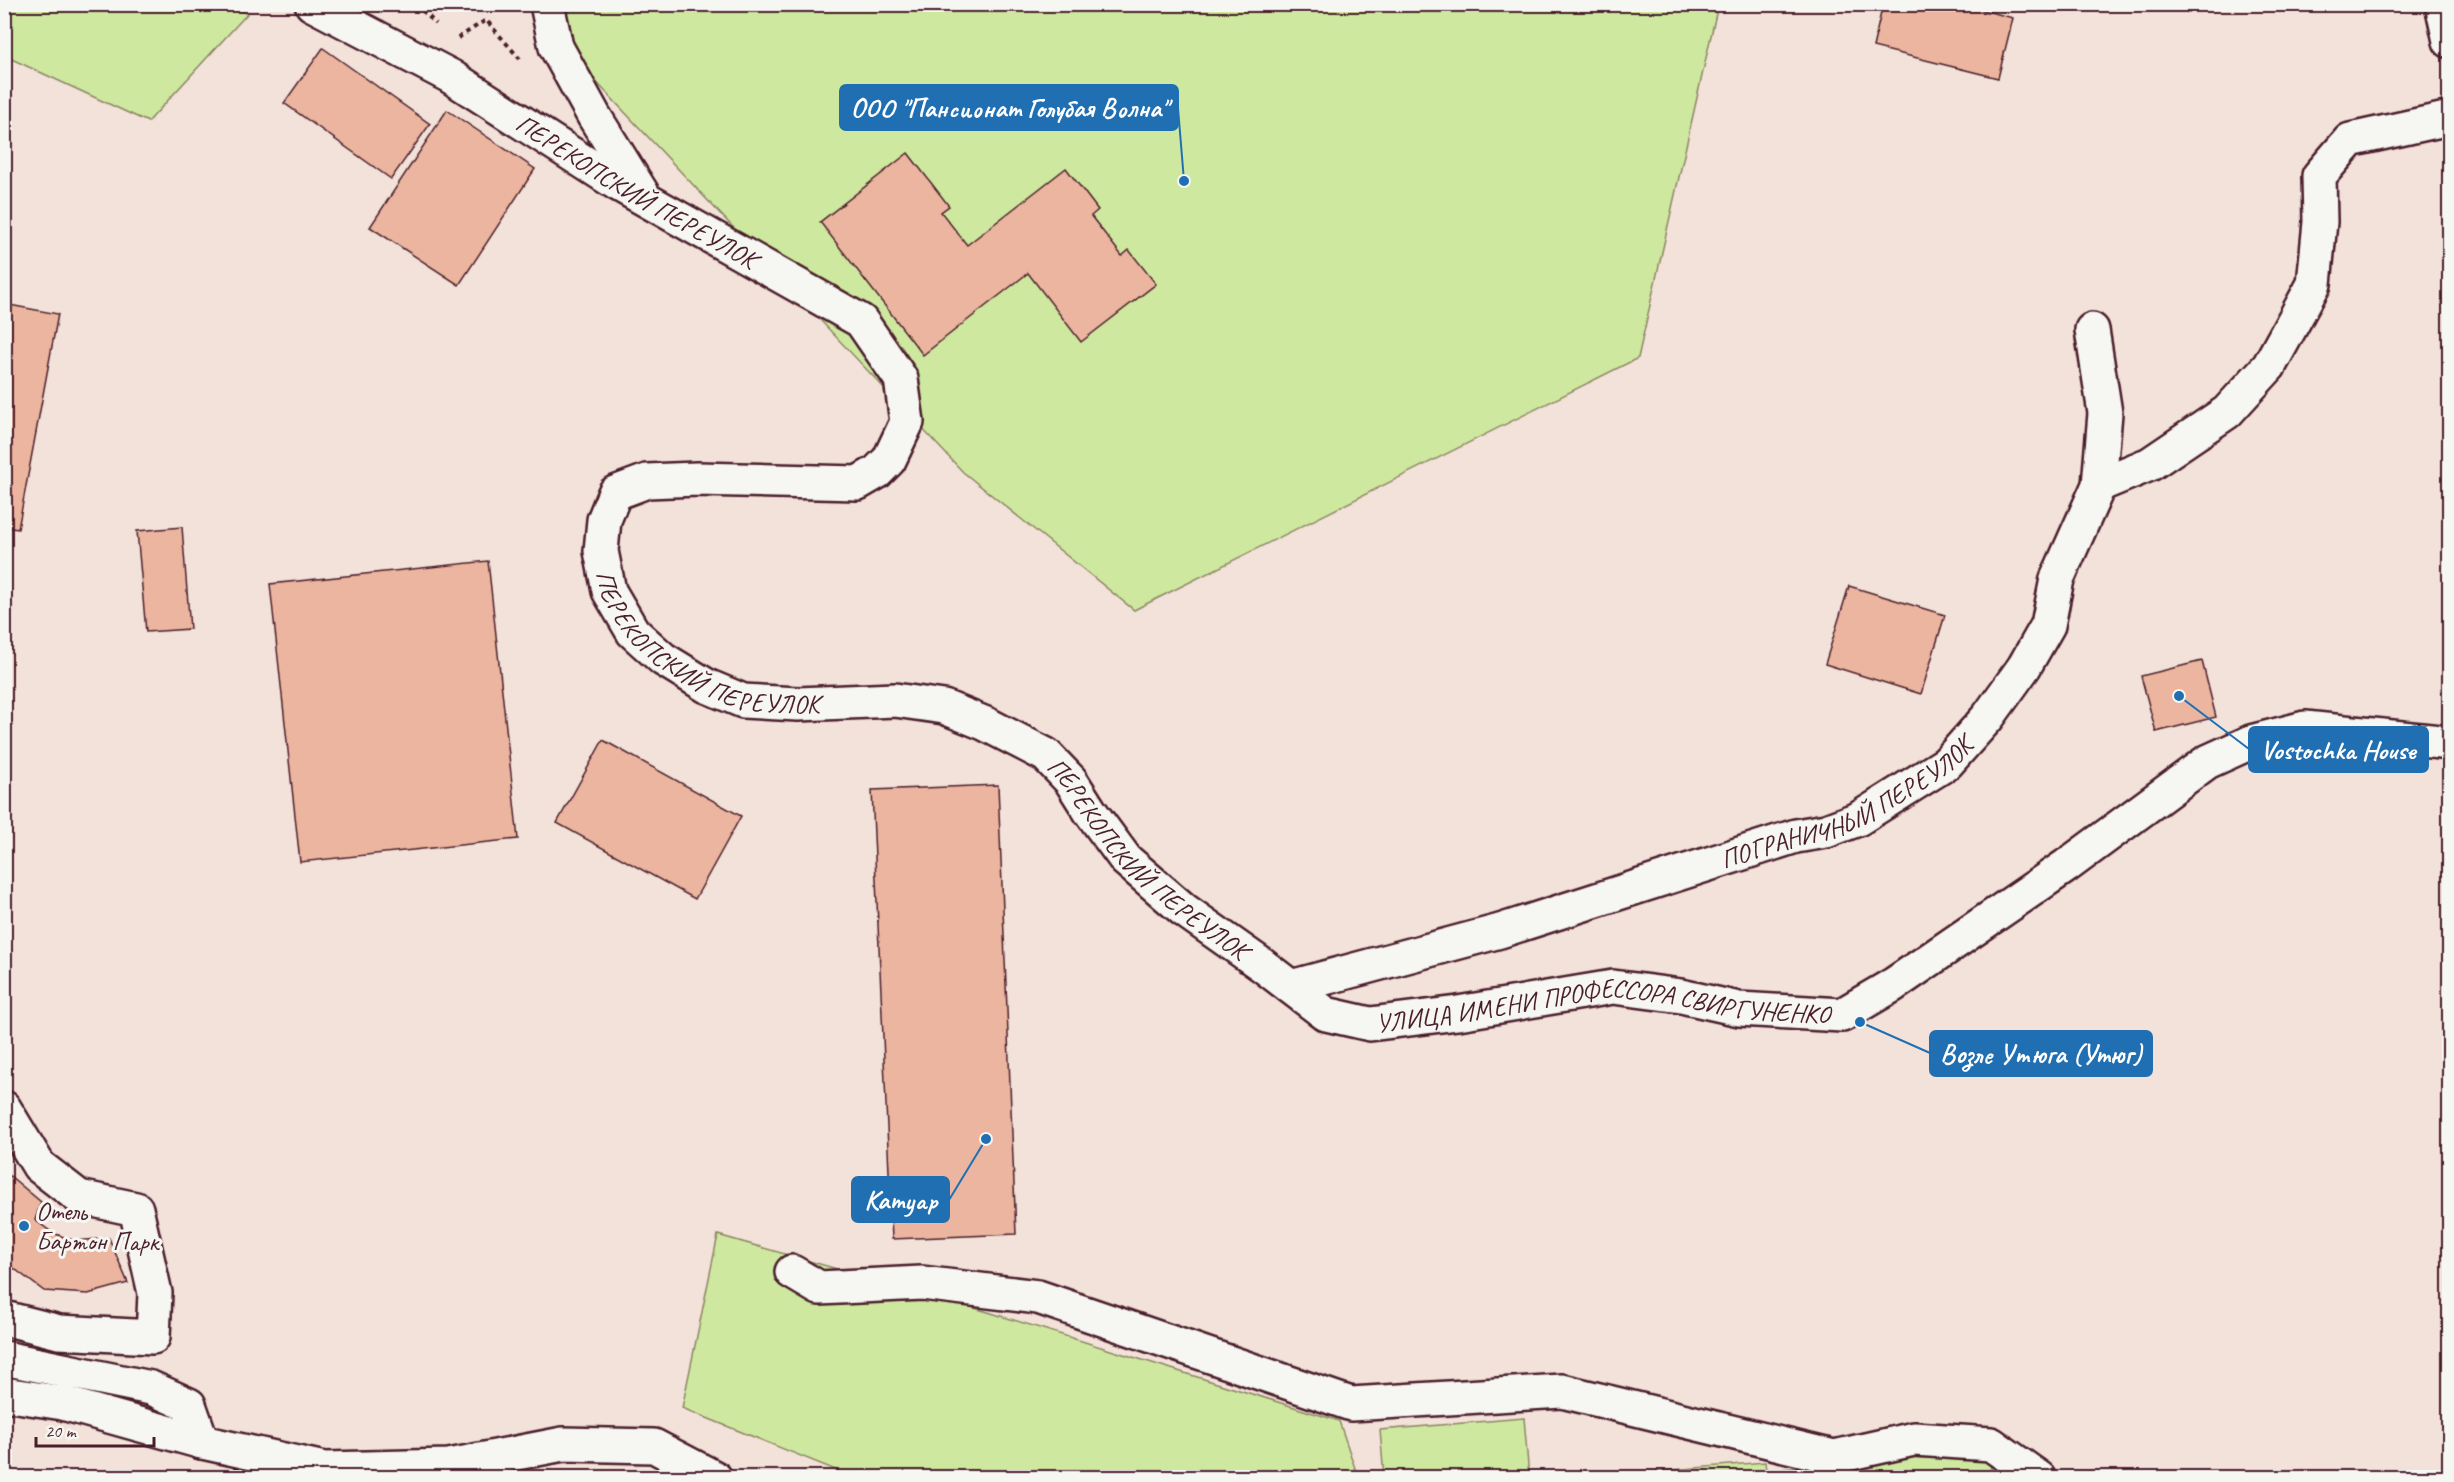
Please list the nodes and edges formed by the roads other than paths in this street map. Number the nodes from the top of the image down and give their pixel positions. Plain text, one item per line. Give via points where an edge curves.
1 (312, 4) edge
2 (547, 4) edge
3 (2442, 4) edge
4 (2450, 41) edge
5 (2450, 118) edge
6 (646, 200) junction
7 (2092, 330) dead end
8 (2099, 485) junction
9 (2450, 743) edge
10 (1291, 987) junction
11 (4, 1108) edge
12 (792, 1272) dead end
13 (4, 1318) edge
14 (4, 1358) edge
15 (4, 1394) edge
16 (202, 1442) junction
17 (715, 1478) edge
18 (2039, 1478) edge

1 - 6 street, ПЕРЕКОПСКИЙ ПЕРЕУЛОК via 450,76
2 - 6 street via 556,47
3 - 4 street
5 - 8 street via 2350,140 2319,176 2320,222 2314,284 2268,366 2227,412 2150,464
6 - 10 street, ПЕРЕКОПСКИЙ ПЕРЕУЛОК via 861,321 901,379 907,422 889,460 858,483 677,480 647,482 615,493 604,520 601,551 609,591 633,632 663,659 707,686 743,701 798,704 895,700 944,707 1046,755 1071,781 1126,860 1184,910
7 - 8 street, ПОГРАНИЧНЫЙ ПЕРЕУЛОК via 2105,413
8 - 10 street, ПОГРАНИЧНЫЙ ПЕРЕУЛОК via 2057,579 2048,625 2024,668 1947,763 1858,819 1500,931
9 - 10 street, УЛИЦА ИМЕНИ ПРОФЕССОРА СВИРГУНЕНКО via 2305,728 2250,742 2207,762 2018,899 1893,985 1842,1015 1739,1009 1613,987 1370,1024 1326,1014
11 - 13 street via 39,1166 79,1197 136,1209 155,1293 153,1337 59,1332
12 - 18 street via 819,1288 922,1283 1038,1297 1351,1404 1562,1391 1834,1457 1914,1439 1991,1444
14 - 16 street via 152,1388 189,1405
15 - 16 street via 63,1403
16 - 17 street via 325,1469 449,1466 563,1444 654,1446

